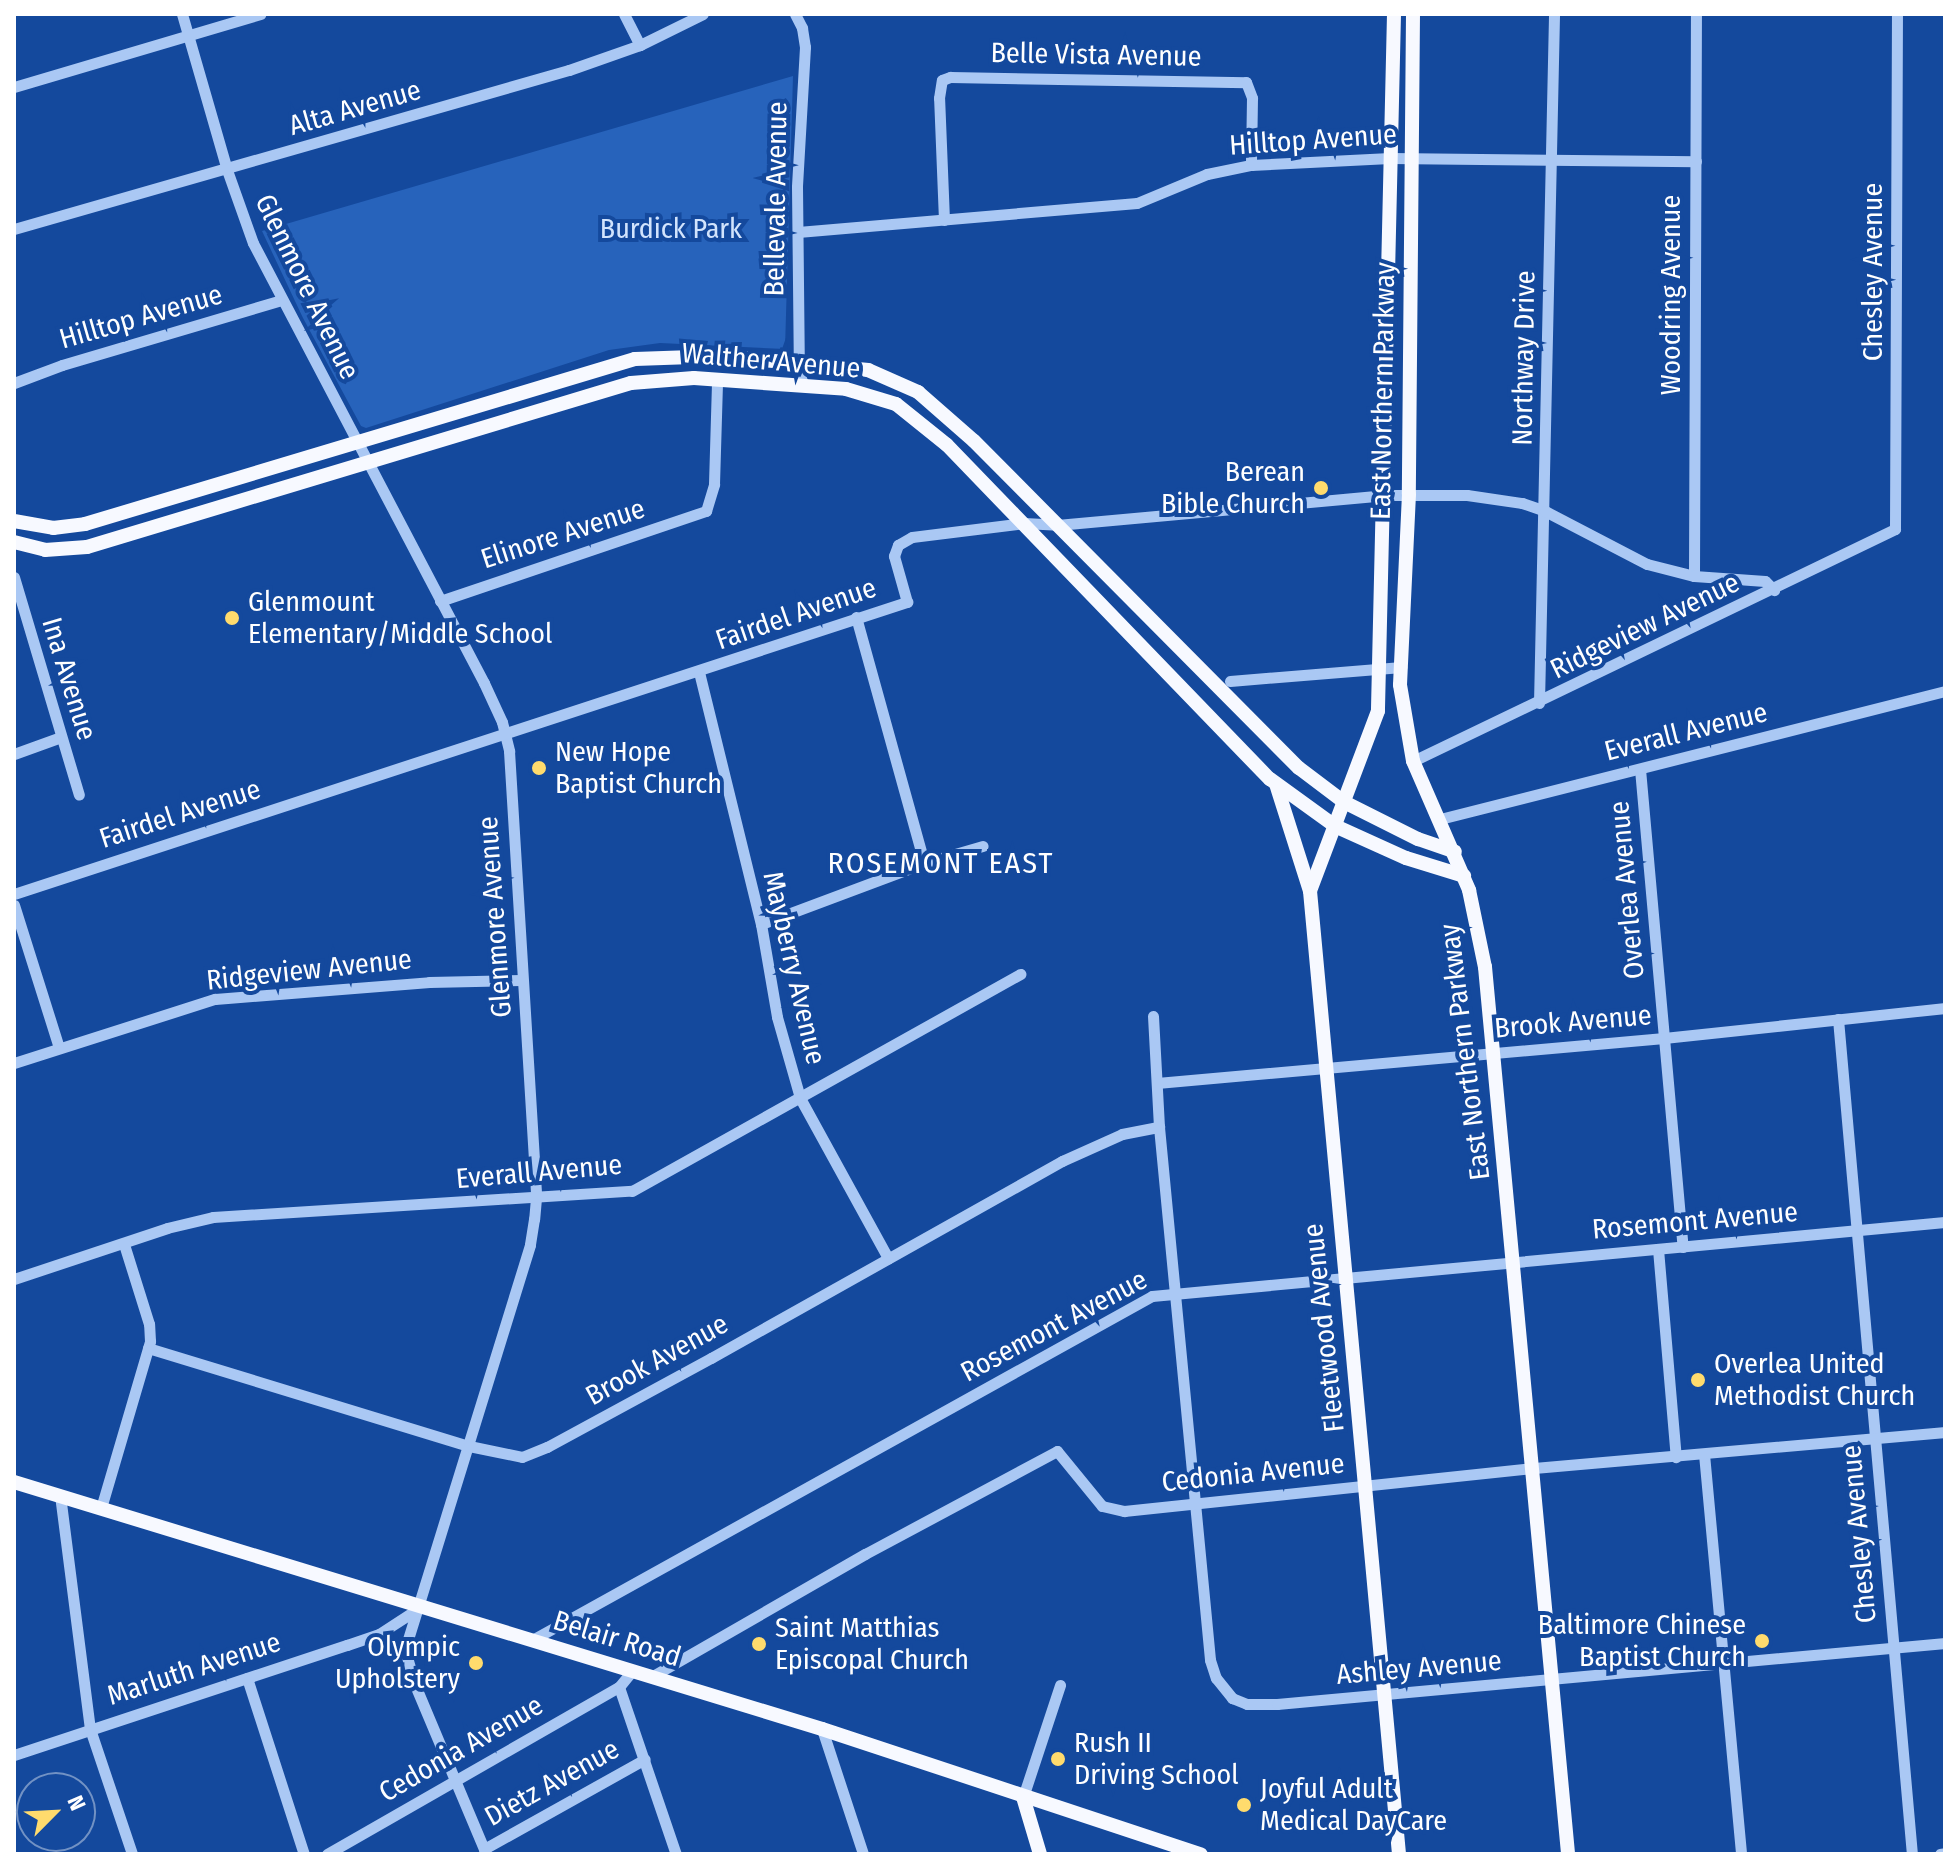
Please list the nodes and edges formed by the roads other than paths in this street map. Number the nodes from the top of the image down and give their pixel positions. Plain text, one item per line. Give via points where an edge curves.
1 (182, 14) edge
2 (260, 14) edge
3 (624, 14) edge
4 (703, 14) edge
5 (795, 14) edge
6 (1394, 14) edge
7 (1413, 14) edge
8 (1554, 14) edge
9 (1696, 14) edge
10 (1897, 14) edge
11 (188, 35) junction
12 (640, 45) junction
13 (14, 87) edge
14 (1390, 158) junction
15 (1411, 158) junction
16 (1551, 159) junction
17 (1696, 161) junction
18 (1251, 165) junction
19 (227, 170) junction
20 (944, 220) junction
21 (14, 229) edge
22 (798, 232) junction
23 (282, 300) junction
24 (1387, 317) junction
25 (1410, 319) junction
26 (799, 364) junction
27 (717, 381) junction
28 (14, 383) edge
29 (804, 385) junction
30 (357, 441) junction
31 (368, 463) junction
32 (1409, 494) junction
33 (1384, 495) junction
34 (1545, 511) junction
35 (14, 521) edge
36 (1024, 523) junction
37 (1057, 525) junction
38 (1895, 529) joint
39 (14, 542) edge
40 (1694, 576) junction
41 (14, 577) edge
42 (1774, 590) junction
43 (440, 601) junction
44 (856, 617) junction
45 (1401, 667) junction
46 (1380, 668) junction
47 (699, 672) junction
48 (1230, 681) dead end
49 (1945, 691) edge
50 (1539, 703) junction
51 (505, 732) junction
52 (61, 737) junction
53 (14, 754) edge
54 (1413, 761) junction
55 (1640, 769) junction
56 (1276, 783) junction
57 (79, 795) dead end
58 (1344, 802) junction
59 (1440, 819) junction
60 (1335, 826) junction
61 (983, 846) dead end
62 (1455, 852) junction
63 (924, 863) junction
64 (1464, 876) junction
65 (1310, 891) junction
66 (14, 894) edge
67 (14, 905) edge
68 (761, 924) junction
69 (1021, 974) dead end
70 (522, 980) junction
71 (1945, 1008) edge
72 (1153, 1016) dead end
73 (1838, 1019) junction
74 (1664, 1038) junction
75 (59, 1048) junction
76 (1495, 1052) junction
77 (14, 1063) edge
78 (1327, 1069) junction
79 (1157, 1083) junction
80 (800, 1098) junction
81 (1159, 1127) junction
82 (536, 1198) junction
83 (1945, 1222) edge
84 (1857, 1230) junction
85 (124, 1244) junction
86 (1683, 1247) junction
87 (1658, 1249) junction
88 (888, 1258) junction
89 (1515, 1262) junction
90 (1344, 1277) junction
91 (14, 1279) edge
92 (1174, 1293) junction
93 (148, 1348) junction
94 (1945, 1432) edge
95 (1874, 1438) junction
96 (469, 1446) junction
97 (1704, 1454) junction
98 (1676, 1457) junction
99 (1534, 1468) junction
100 (14, 1482) edge
101 (1366, 1485) junction
102 (60, 1495) junction
103 (1193, 1504) junction
104 (101, 1508) junction
105 (419, 1608) junction
106 (389, 1628) junction
107 (532, 1640) junction
108 (406, 1641) junction
109 (1945, 1643) edge
110 (1894, 1649) junction
111 (1722, 1664) junction
112 (631, 1672) junction
113 (651, 1677) junction
114 (247, 1678) junction
115 (1553, 1681) junction
116 (1060, 1685) dead end
117 (619, 1687) junction
118 (1385, 1695) junction
119 (90, 1729) junction
120 (822, 1729) junction
121 (14, 1755) edge
122 (645, 1759) junction
123 (455, 1779) junction
124 (1023, 1797) junction
125 (485, 1851) edge
126 (132, 1854) edge
127 (304, 1854) edge
128 (327, 1854) edge
129 (676, 1854) edge
130 (863, 1854) edge
131 (1040, 1854) edge
132 (1201, 1854) edge
133 (1399, 1854) edge
134 (1568, 1854) edge
135 (1741, 1854) edge
136 (1912, 1854) edge

1 - 11 street, Glenmore Avenue
2 - 11 street
3 - 12 street
4 - 12 street, Alta Avenue
5 - 22 street, Bellevale Avenue via 805,47
6 - 14 main road, East Northern Parkway
7 - 15 main road, East Northern Parkway
8 - 16 street, Northway Drive
9 - 17 street, Woodring Avenue
10 - 38 street, Chesley Avenue
11 - 13 street
11 - 19 street, Glenmore Avenue
12 - 19 street, Alta Avenue
14 - 15 street, Hilltop Avenue
14 - 18 street, Hilltop Avenue
14 - 24 main road, East Northern Parkway
15 - 16 street, Hilltop Avenue
15 - 25 main road, East Northern Parkway
16 - 17 street, Hilltop Avenue
16 - 34 street, Northway Drive
17 - 40 street, Woodring Avenue
18 - 20 street, Hilltop Avenue via 1207,174 1137,203
18 - 20 street, Belle Vista Avenue via 1252,98 1249,85 1240,81 963,76 942,80 938,124
19 - 21 street, Alta Avenue
19 - 23 street, Glenmore Avenue via 253,243
20 - 22 street, Hilltop Avenue
22 - 26 street, Bellevale Avenue
23 - 28 street, Hilltop Avenue
23 - 30 street, Glenmore Avenue
24 - 25 main road
24 - 33 main road, East Northern Parkway
25 - 32 main road, East Northern Parkway
26 - 29 street, Bellevale Avenue
26 - 30 main road, Walther Avenue via 691,355 635,359
26 - 37 main road, Walther Avenue via 868,370 903,383 974,441
27 - 29 main road, Walther Avenue
27 - 31 main road, Walther Avenue via 672,377 615,386
27 - 43 street, Elinore Avenue via 714,484 702,513
29 - 36 main road, Walther Avenue via 846,389 896,404 947,445
30 - 31 street, Glenmore Avenue
30 - 35 main road, Walther Avenue via 85,524 39,527
31 - 39 main road, Walther Avenue via 87,547 45,550
31 - 43 street, Glenmore Avenue
32 - 33 street, Fairdel Avenue
32 - 34 street, Fairdel Avenue via 1487,497
32 - 45 main road, East Northern Parkway
33 - 37 street, Fairdel Avenue
33 - 46 main road, East Northern Parkway
34 - 40 street, Fairdel Avenue via 1625,555
34 - 50 street, Northway Drive
36 - 37 street, Fairdel Avenue
36 - 44 street, Fairdel Avenue via 912,537 898,545 894,556 907,602
36 - 56 main road, Walther Avenue
37 - 58 main road, Walther Avenue via 1270,742
38 - 42 street, Ridgeview Avenue
40 - 42 street, Fairdel Avenue via 1765,581
41 - 52 street, Ina Avenue
42 - 50 street, Ridgeview Avenue
43 - 51 street, Glenmore Avenue
44 - 47 street, Fairdel Avenue
44 - 63 street
45 - 46 street
45 - 54 main road, East Northern Parkway
46 - 48 street
46 - 58 main road, East Northern Parkway via 1378,711
47 - 51 street, Fairdel Avenue
47 - 68 street, Mayberry Avenue
49 - 55 street, Everall Avenue
50 - 54 street, Ridgeview Avenue
51 - 66 street, Fairdel Avenue
51 - 70 street, Glenmore Avenue
52 - 53 street
52 - 57 street, Ina Avenue
54 - 59 main road, East Northern Parkway
55 - 59 street, Everall Avenue
55 - 74 street, Overlea Avenue
56 - 60 main road, Walther Avenue
56 - 65 main road
58 - 60 main road, Fleetwood Avenue
58 - 62 main road, Walther Avenue
59 - 62 main road, East Northern Parkway
60 - 64 main road, Walther Avenue via 1406,858
60 - 65 main road, Fleetwood Avenue
61 - 63 street
62 - 64 main road, East Northern Parkway
63 - 68 street
64 - 76 main road, East Northern Parkway via 1480,936
65 - 78 main road, Fleetwood Avenue
67 - 75 street
68 - 80 street, Mayberry Avenue via 777,1017
69 - 80 street, Everall Avenue
70 - 75 street, Ridgeview Avenue via 215,999
70 - 82 street, Glenmore Avenue
71 - 73 street, Brook Avenue
72 - 79 street
73 - 74 street, Brook Avenue
73 - 84 street, Chesley Avenue
74 - 76 street, Brook Avenue
74 - 86 street, Overlea Avenue
75 - 77 street, Ridgeview Avenue
76 - 78 street, Brook Avenue
76 - 89 main road, East Northern Parkway
78 - 79 street, Brook Avenue
78 - 90 main road, Fleetwood Avenue
79 - 81 street
80 - 82 street, Everall Avenue via 632,1191
80 - 88 street, Mayberry Avenue
81 - 88 street, Brook Avenue via 1141,1127 1075,1155
81 - 92 street
82 - 85 street, Everall Avenue via 213,1217
82 - 96 street, Glenmore Avenue via 530,1245
83 - 84 street, Rosemont Avenue
84 - 86 street, Rosemont Avenue
84 - 95 street, Chesley Avenue
85 - 91 street, Everall Avenue
85 - 93 street via 149,1324
86 - 87 street, Rosemont Avenue
87 - 89 street, Rosemont Avenue
87 - 98 street
88 - 96 street, Brook Avenue via 533,1454 515,1457
89 - 90 street, Rosemont Avenue
89 - 99 main road, East Northern Parkway
90 - 92 street, Rosemont Avenue
90 - 101 main road, Fleetwood Avenue
92 - 103 street
92 - 107 street, Rosemont Avenue via 1152,1296
93 - 96 street, Brook Avenue
93 - 104 street
94 - 95 street, Cedonia Avenue
95 - 97 street, Cedonia Avenue
95 - 110 street, Chesley Avenue
96 - 105 street, Glenmore Avenue
97 - 98 street, Cedonia Avenue
97 - 111 street
98 - 99 street, Cedonia Avenue
99 - 101 street, Cedonia Avenue
99 - 115 main road, East Northern Parkway
100 - 102 main road, Belair Road
101 - 103 street, Cedonia Avenue
101 - 118 main road, Fleetwood Avenue
102 - 104 main road, Belair Road
102 - 119 street
103 - 113 street, Cedonia Avenue via 1111,1510 1096,1500 1057,1451
103 - 118 street, Ashley Avenue via 1210,1660 1232,1698 1259,1705
104 - 105 main road, Belair Road
105 - 106 street, Marluth Avenue
105 - 107 main road, Belair Road
105 - 108 street, Glenmore Avenue
106 - 108 street
106 - 114 street, Marluth Avenue
107 - 112 main road, Belair Road
108 - 123 street via 415,1685
109 - 110 street, Ashley Avenue
110 - 111 street, Ashley Avenue
110 - 136 street, Chesley Avenue
111 - 115 street, Ashley Avenue
111 - 135 street
112 - 113 main road, Belair Road
112 - 117 street
113 - 120 main road, Belair Road
114 - 119 street, Marluth Avenue
114 - 127 street
115 - 118 street, Ashley Avenue
115 - 134 main road, East Northern Parkway
116 - 124 street
117 - 122 street
117 - 123 street, Cedonia Avenue
118 - 133 main road, Fleetwood Avenue
119 - 121 street, Marluth Avenue
119 - 126 street
120 - 124 main road, Belair Road
120 - 130 street
122 - 125 street, Dietz Avenue
122 - 129 street
123 - 125 street
123 - 128 street, Cedonia Avenue
124 - 131 main road
124 - 132 main road, Belair Road

